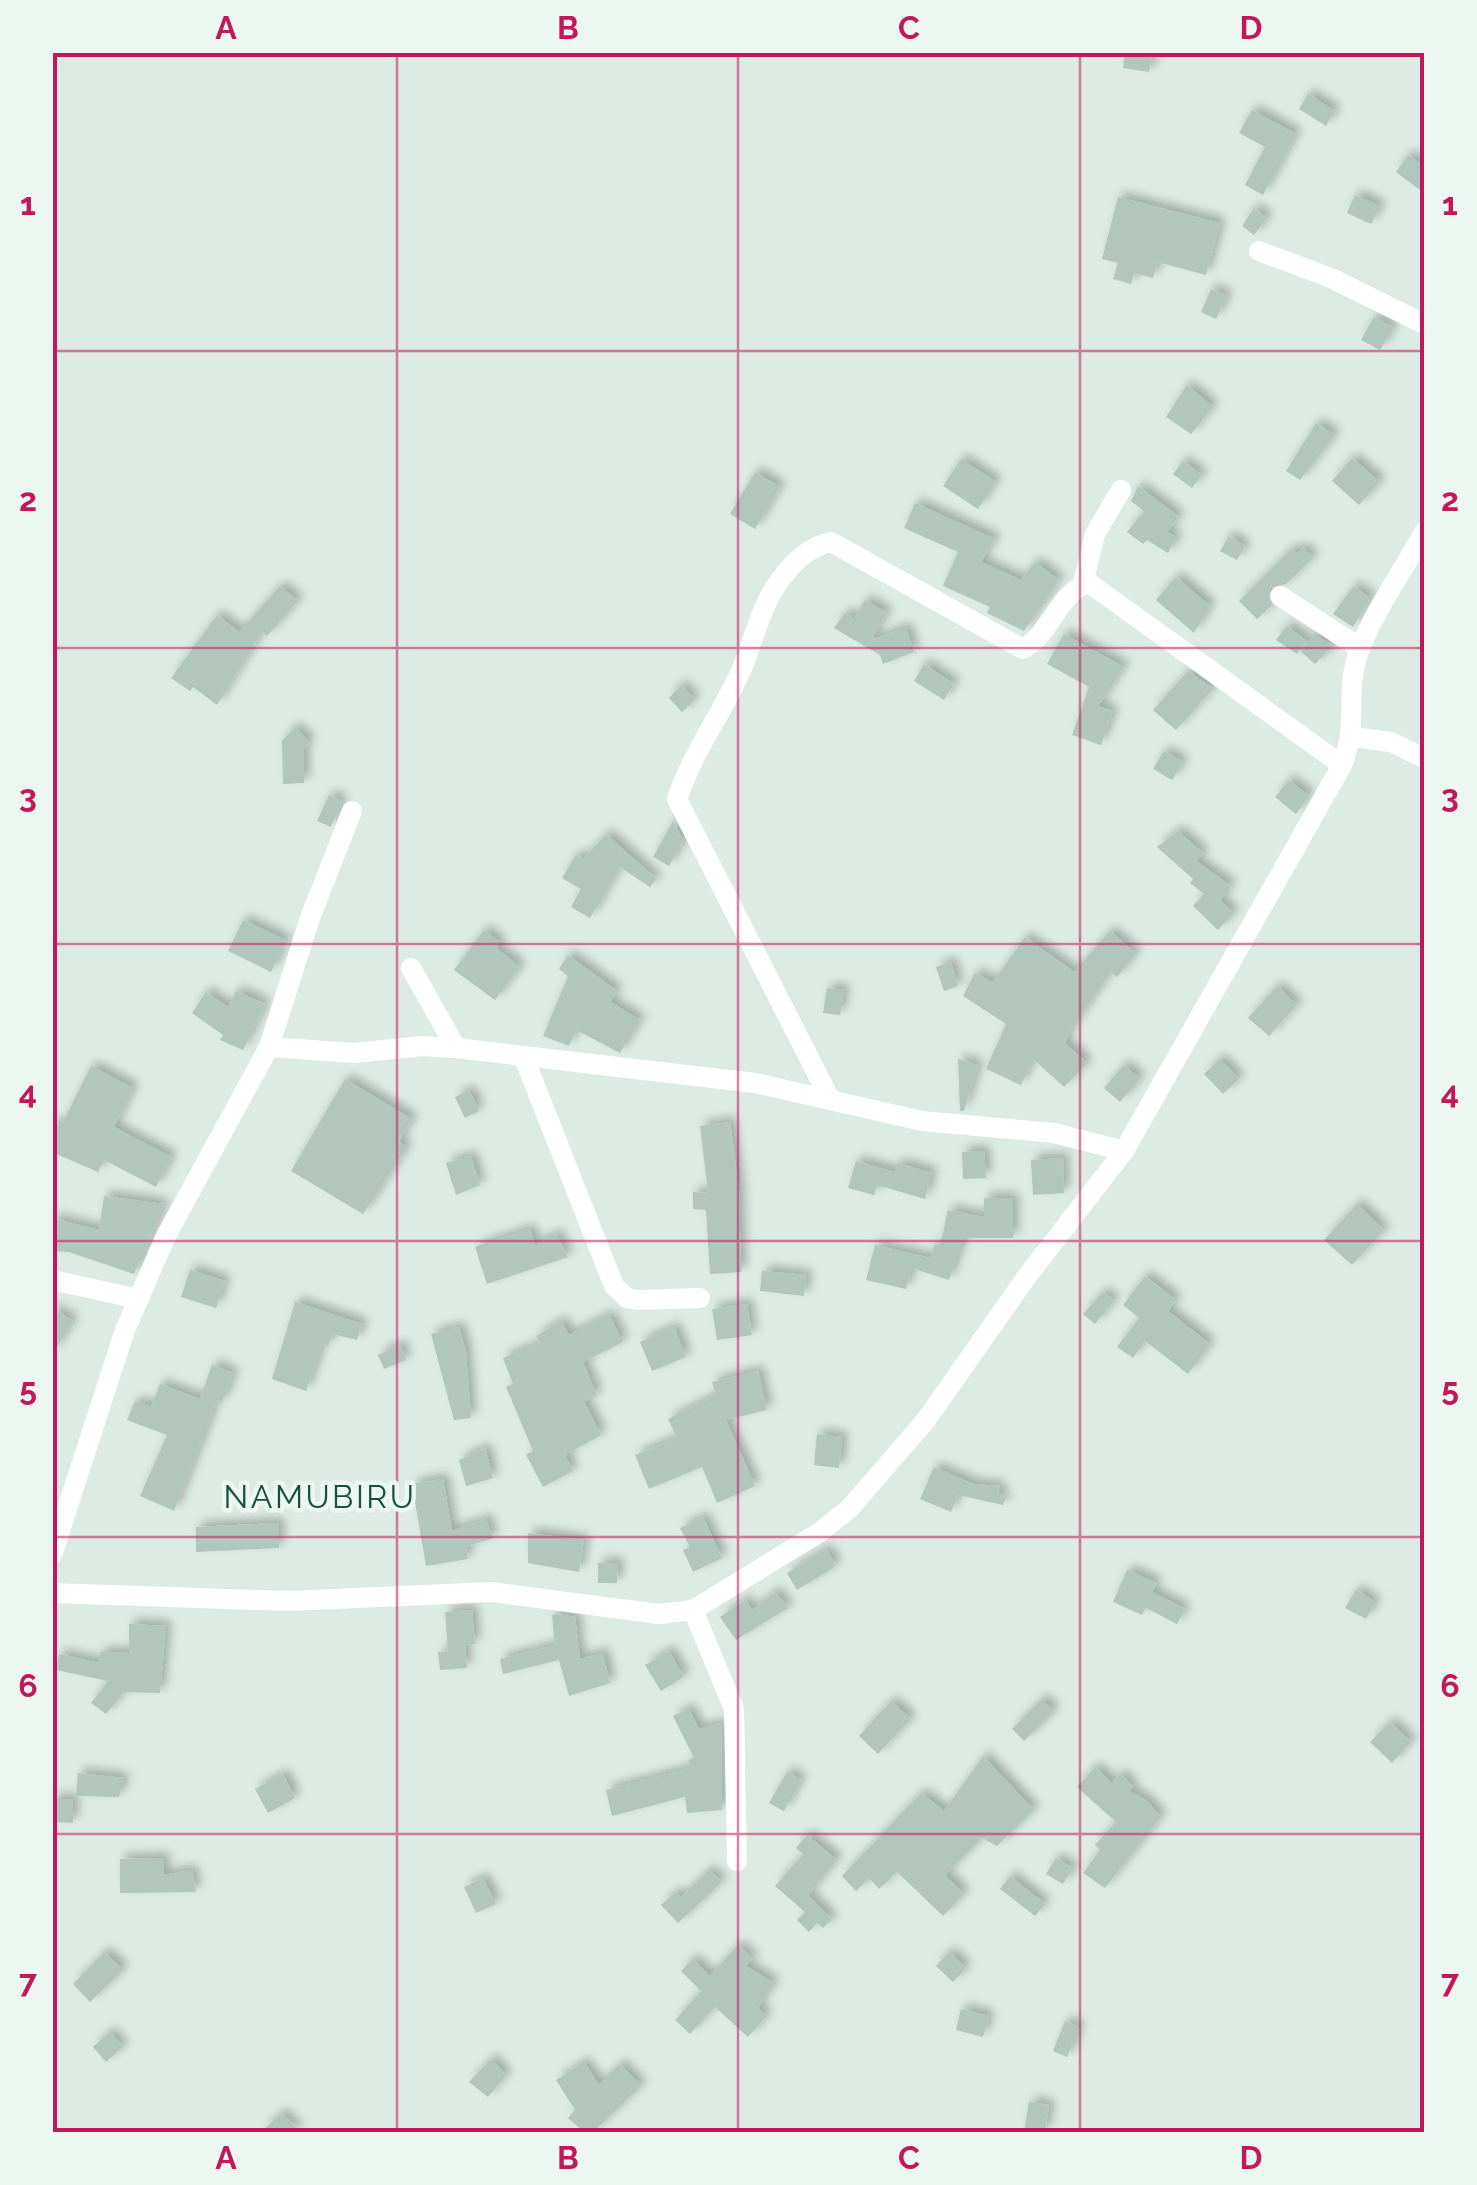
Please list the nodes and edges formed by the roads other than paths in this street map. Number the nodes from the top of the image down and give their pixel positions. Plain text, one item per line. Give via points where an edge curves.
1 (1258, 250) dead end
2 (1424, 324) edge
3 (1120, 490) dead end
4 (1424, 532) edge
5 (1083, 584) junction
6 (1280, 596) dead end
7 (1360, 648) junction
8 (1353, 737) junction
9 (1424, 758) edge
10 (1342, 765) junction
11 (352, 811) dead end
12 (411, 968) dead end
13 (269, 1046) junction
14 (456, 1048) junction
15 (524, 1058) junction
16 (830, 1098) junction
17 (1124, 1151) junction
18 (52, 1280) edge
19 (139, 1298) junction
20 (700, 1298) dead end
21 (52, 1556) edge
22 (52, 1593) edge
23 (693, 1610) junction
24 (738, 1861) dead end

1 - 2 street
3 - 5 street via 1096,534
4 - 7 street
5 - 10 street via 1095,586
5 - 16 street via 1023,649 832,542 810,546 773,590 740,674 691,757 677,799
6 - 7 street
7 - 8 street
8 - 9 street via 1391,742
8 - 10 street
10 - 17 street
11 - 13 street
12 - 14 street
13 - 14 street via 354,1053
13 - 19 street
14 - 15 street
15 - 16 street via 755,1083
15 - 20 street via 614,1286 637,1300
16 - 17 street via 922,1120 1054,1133
17 - 23 street via 926,1420 850,1508
18 - 19 street
19 - 21 street
22 - 23 street via 289,1602 492,1592 627,1611
23 - 24 street via 734,1708

